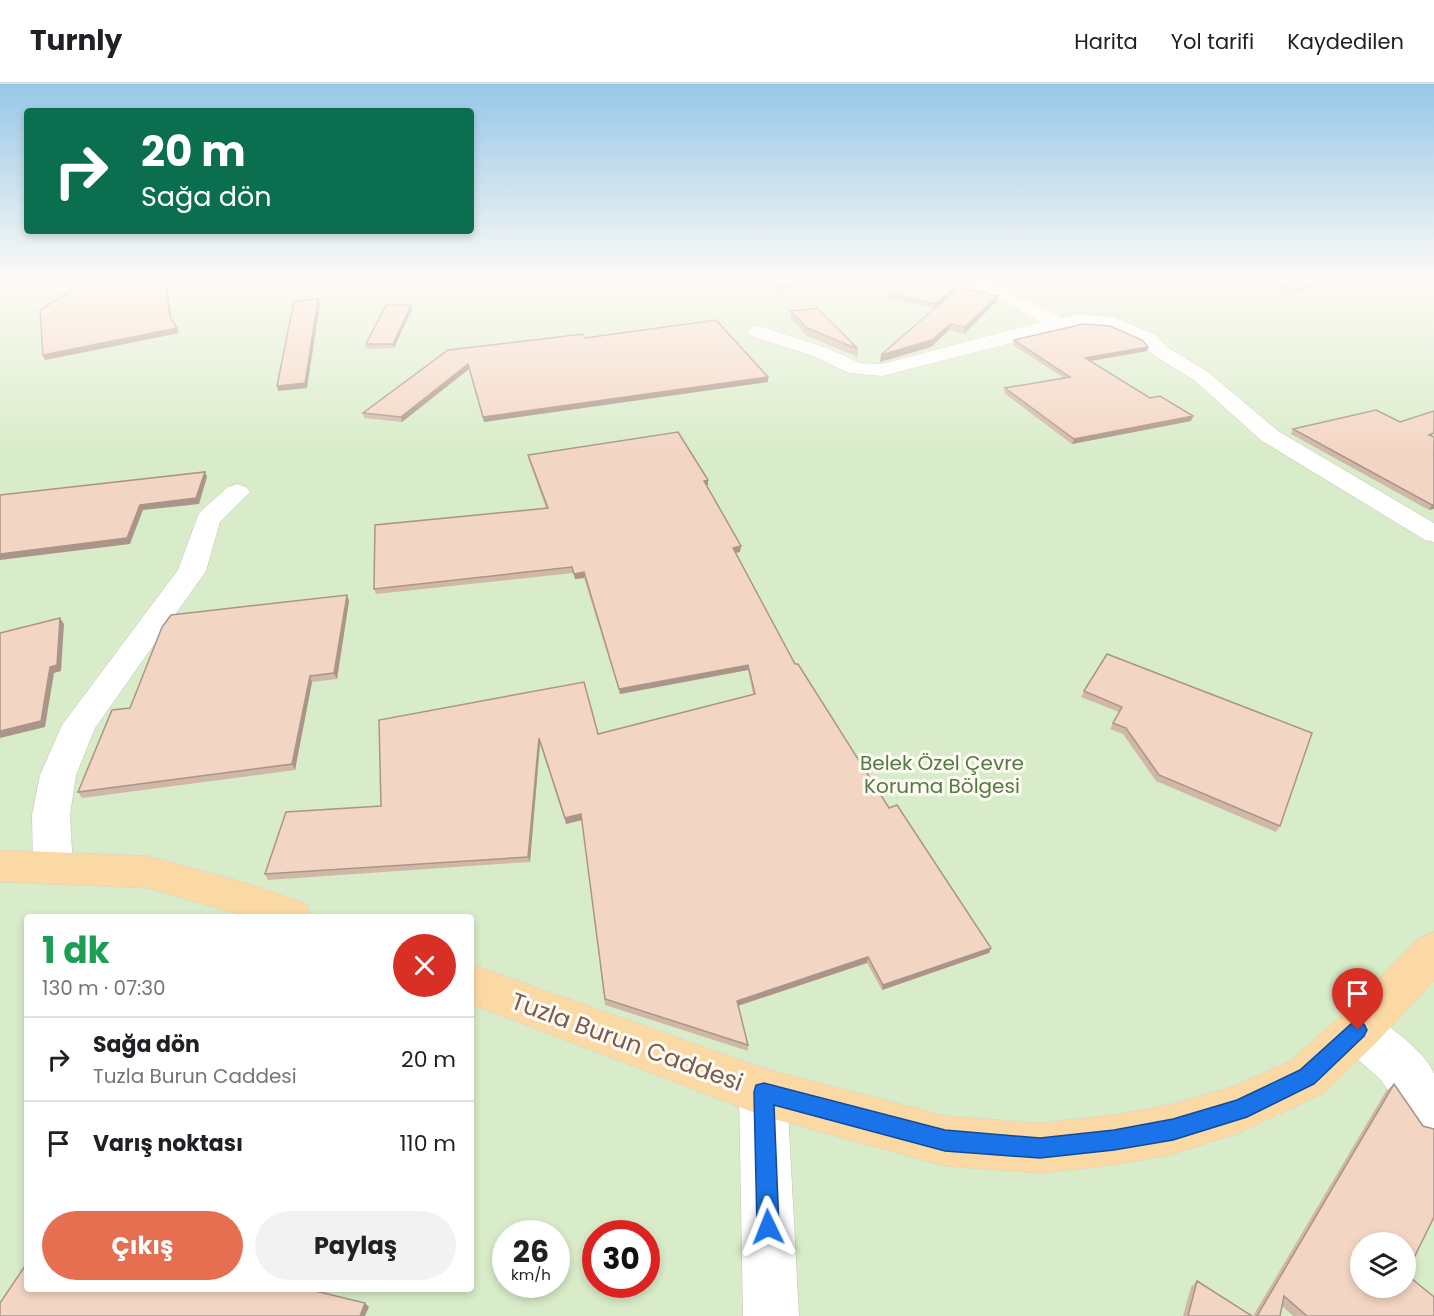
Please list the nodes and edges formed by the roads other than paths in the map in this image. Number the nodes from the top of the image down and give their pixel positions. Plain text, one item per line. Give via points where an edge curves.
1 (781, 338) edge
2 (997, 338) edge
3 (1148, 338) edge
4 (237, 492) dead end
5 (1434, 534) edge
6 (0, 866) edge
7 (53, 868) junction
8 (286, 914) edge
9 (1434, 951) edge
10 (474, 985) edge
11 (1358, 1030) junction
12 (764, 1092) junction
13 (1434, 1114) edge
14 (771, 1316) edge

1 - 2 street via 856,369 882,370
3 - 5 street via 1160,351 1215,386 1270,436
4 - 7 street via 208,519 192,571 79,725 58,776 51,815
6 - 7 main road
7 - 8 main road via 148,872
9 - 11 main road, Tuzla Burun Caddesi
10 - 12 main road, Tuzla Burun Caddesi
11 - 12 main road, Tuzla Burun Caddesi via 1307,1077 1239,1109 1173,1129 1040,1148 945,1141
11 - 13 street via 1398,1064
12 - 14 street

